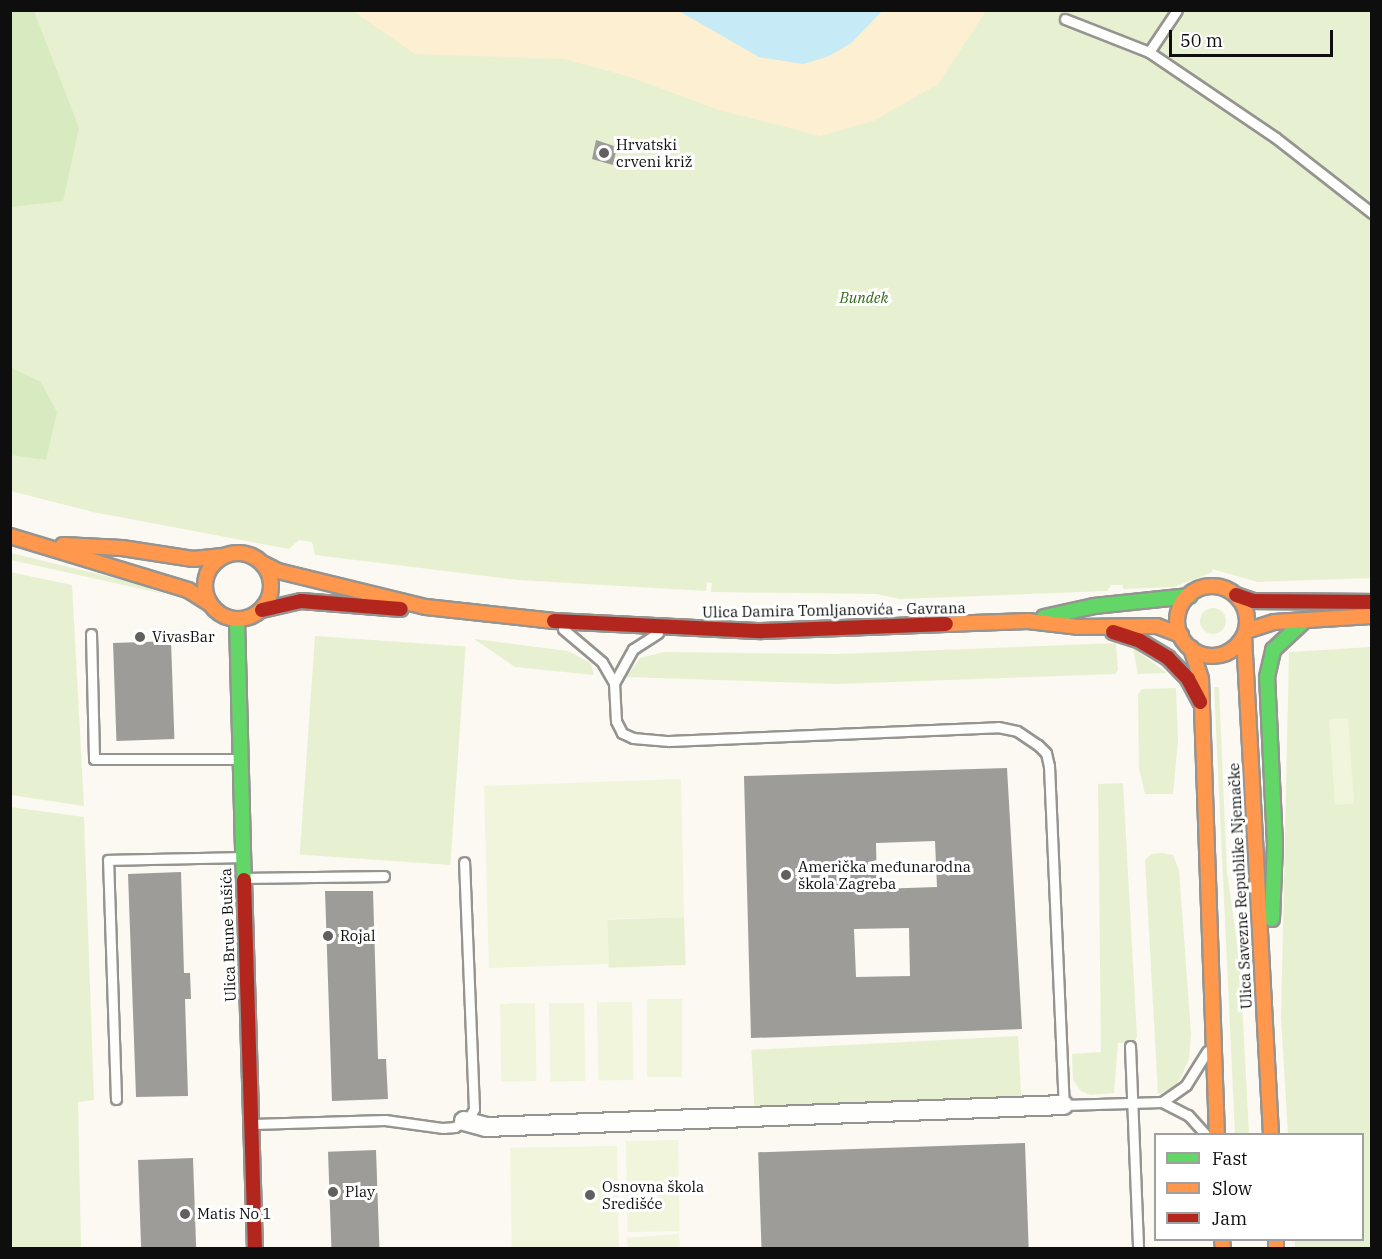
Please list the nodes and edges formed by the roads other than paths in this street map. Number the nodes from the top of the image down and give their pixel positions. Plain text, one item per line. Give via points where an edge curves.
1 (1178, 10) edge
2 (1065, 19) dead end
3 (1149, 52) junction
4 (1371, 213) edge
5 (10, 536) edge
6 (48, 545) junction
7 (223, 556) junction
8 (264, 564) junction
9 (1236, 595) junction
10 (1189, 596) junction
11 (1371, 602) edge
12 (210, 603) junction
13 (426, 607) junction
14 (262, 610) junction
15 (1371, 616) edge
16 (237, 620) junction
17 (549, 621) junction
18 (1028, 621) junction
19 (1304, 621) junction
20 (1095, 627) junction
21 (669, 629) junction
22 (1245, 633) junction
23 (91, 634) dead end
24 (1181, 635) junction
25 (1191, 648) junction
26 (615, 683) junction
27 (1202, 707) junction
28 (238, 759) junction
29 (242, 857) junction
30 (464, 862) dead end
31 (384, 876) dead end
32 (243, 878) junction
33 (1264, 1002) junction
34 (1213, 1035) junction
35 (1130, 1046) dead end
36 (116, 1099) dead end
37 (1162, 1102) junction
38 (1133, 1103) junction
39 (1065, 1105) junction
40 (464, 1121) junction
41 (251, 1124) junction
42 (1204, 1133) edge
43 (1217, 1133) edge
44 (1270, 1133) edge
45 (255, 1248) edge
46 (1138, 1248) edge

1 - 3 lane
2 - 3 lane
3 - 4 lane via 1276,138
5 - 6 street, Ulica Damira Tomljanovića - Gavrana
6 - 7 street, Ulica Damira Tomljanovića - Gavrana via 122,548 193,559
6 - 12 street, Ulica Damira Tomljanovića - Gavrana via 103,567 188,590
7 - 8 street, Ulica Damira Tomljanovića - Gavrana via 240,552
7 - 12 street via 214,562 205,582
8 - 13 street, Ulica Damira Tomljanovića - Gavrana via 278,571
8 - 14 street via 272,582
9 - 10 street via 1227,589 1207,586
9 - 11 street via 1253,601
9 - 22 street via 1245,608
10 - 18 street, Ulica Damira Tomljanovića - Gavrana via 1070,610
10 - 24 street via 1178,616
12 - 16 street, Ulica Damira Tomljanovića - Gavrana via 226,617
13 - 14 street, Ulica Damira Tomljanovića - Gavrana via 375,609 301,601
13 - 17 street, Ulica Damira Tomljanovića - Gavrana
14 - 16 street, Ulica Damira Tomljanovića - Gavrana
15 - 19 street
16 - 28 street, Ulica Brune Bušića
17 - 21 street, Ulica Damira Tomljanovića - Gavrana
17 - 26 lane via 587,648
18 - 20 street, Ulica Damira Tomljanovića - Gavrana
18 - 21 street, Ulica Damira Tomljanovića - Gavrana via 796,630
19 - 22 street via 1263,624
19 - 33 street via 1274,650 1267,676 1275,872
20 - 24 street, Ulica Damira Tomljanovića - Gavrana via 1157,626
20 - 27 street via 1140,641 1163,654 1188,679
21 - 26 lane via 633,649
22 - 25 street via 1230,651 1221,654 1210,656
22 - 33 street, Ulica Savezne Republike Njemačke
23 - 28 lane via 94,759
24 - 25 street
25 - 27 street, Ulica Savezne Republike Njemačke via 1200,668
26 - 39 lane via 616,721 622,733 647,741 980,728 1008,729 1029,736 1046,753 1049,766
27 - 34 street, Ulica Savezne Republike Njemačke
28 - 29 street, Ulica Brune Bušića
29 - 32 street, Ulica Brune Bušića
29 - 36 lane via 108,860
30 - 40 lane via 474,1109
31 - 32 lane
32 - 41 street, Ulica Brune Bušića
33 - 44 street, Ulica Savezne Republike Njemačke
34 - 37 lane via 1186,1085
34 - 43 street, Ulica Savezne Republike Njemačke
35 - 38 lane
37 - 38 lane
37 - 42 lane via 1188,1115
38 - 39 lane
38 - 46 lane
39 - 40 street via 498,1127
40 - 41 lane via 443,1128 385,1120
41 - 45 street, Ulica Brune Bušića

